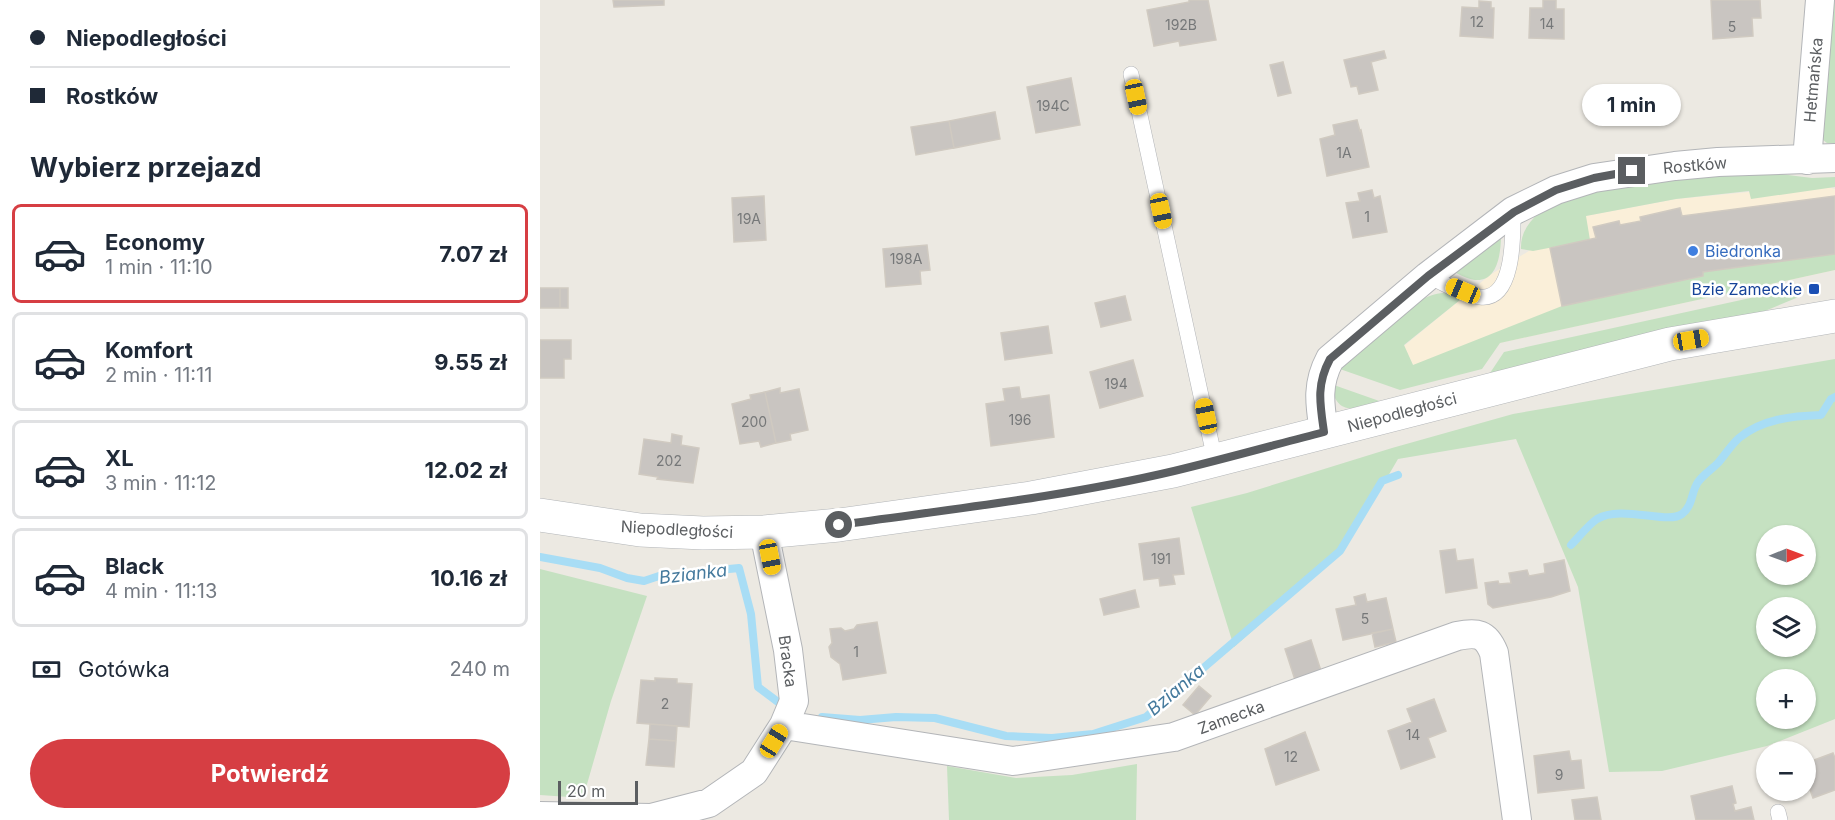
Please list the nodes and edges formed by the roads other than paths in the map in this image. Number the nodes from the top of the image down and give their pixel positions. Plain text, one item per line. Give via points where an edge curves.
1 (1820, 0) edge
2 (1131, 74) dead end
3 (1835, 158) edge
4 (1807, 159) junction
5 (1514, 212) junction
6 (1428, 276) junction
7 (1835, 316) edge
8 (1324, 432) junction
9 (1215, 460) junction
10 (540, 515) edge
11 (764, 532) junction
12 (784, 725) junction
13 (540, 816) edge
14 (1517, 820) edge

1 - 4 street, Hetmańska
2 - 9 lane
3 - 4 street, Rostków
4 - 5 street, Rostków via 1718,162 1632,171 1556,190
5 - 6 street, Rostków
5 - 6 lane via 1509,270 1491,295 1481,297
6 - 8 street, Rostków via 1330,359 1319,386
7 - 8 street, Niepodległości via 1670,344
8 - 9 street, Niepodległości
9 - 11 street, Niepodległości via 1031,498
10 - 11 street, Niepodległości via 640,530
11 - 12 street, Bracka via 794,700
12 - 13 street, Bracka via 754,772 709,803 651,818
12 - 14 street, Zamecka via 1013,761 1174,737 1470,633 1483,636 1494,653

